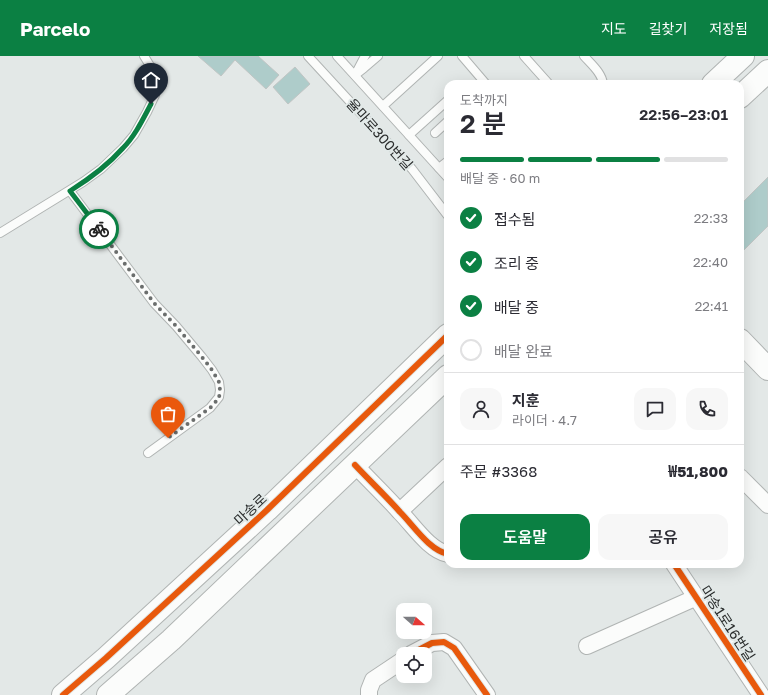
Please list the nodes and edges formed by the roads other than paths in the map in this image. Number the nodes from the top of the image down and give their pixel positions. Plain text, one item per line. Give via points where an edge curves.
1 (144, 56) edge
2 (308, 56) edge
3 (337, 56) edge
4 (365, 56) edge
5 (378, 56) edge
6 (438, 56) edge
7 (462, 56) edge
8 (524, 56) edge
9 (584, 56) edge
10 (743, 56) edge
11 (768, 71) edge
12 (355, 75) junction
13 (483, 80) edge
14 (545, 80) edge
15 (602, 80) edge
16 (717, 80) edge
17 (744, 93) edge
18 (444, 104) edge
19 (383, 106) junction
20 (444, 125) edge
21 (435, 133) dead end
22 (409, 135) junction
23 (444, 164) edge
24 (439, 168) junction
25 (444, 174) edge
26 (70, 191) junction
27 (444, 211) edge
28 (0, 233) edge
29 (444, 339) edge
30 (744, 344) edge
31 (768, 369) edge
32 (444, 380) edge
33 (148, 453) dead end
34 (355, 465) junction
35 (444, 470) edge
36 (744, 481) edge
37 (768, 505) edge
38 (400, 512) junction
39 (444, 553) edge
40 (677, 568) edge
41 (697, 597) junction
42 (588, 646) dead end
43 (425, 647) edge
44 (396, 665) edge
45 (63, 695) edge
46 (108, 695) edge
47 (369, 695) edge
48 (487, 695) edge
49 (761, 695) edge

1 - 26 lane via 152,68 156,82 155,95 147,112 123,148 101,169
2 - 27 lane, 율마로300번길 via 412,169
3 - 12 lane
4 - 12 lane
5 - 12 lane
6 - 19 lane
7 - 13 lane
8 - 14 lane
9 - 15 lane
10 - 16 street
11 - 17 street
12 - 19 lane
18 - 22 lane
19 - 22 lane
20 - 21 lane
22 - 24 lane
23 - 24 lane
24 - 25 lane
26 - 28 lane
26 - 33 lane via 154,303 176,326 219,382 219,398 210,408
29 - 45 street, 마송로 via 267,510
30 - 31 street
32 - 34 street
34 - 38 street
34 - 46 street via 171,640
35 - 38 street
36 - 37 street
38 - 39 street via 429,544
40 - 41 street, 마송1로16번길
41 - 42 street
41 - 49 street, 마송1로16번길
43 - 48 street via 432,643 444,642 454,648
44 - 47 street via 373,680

